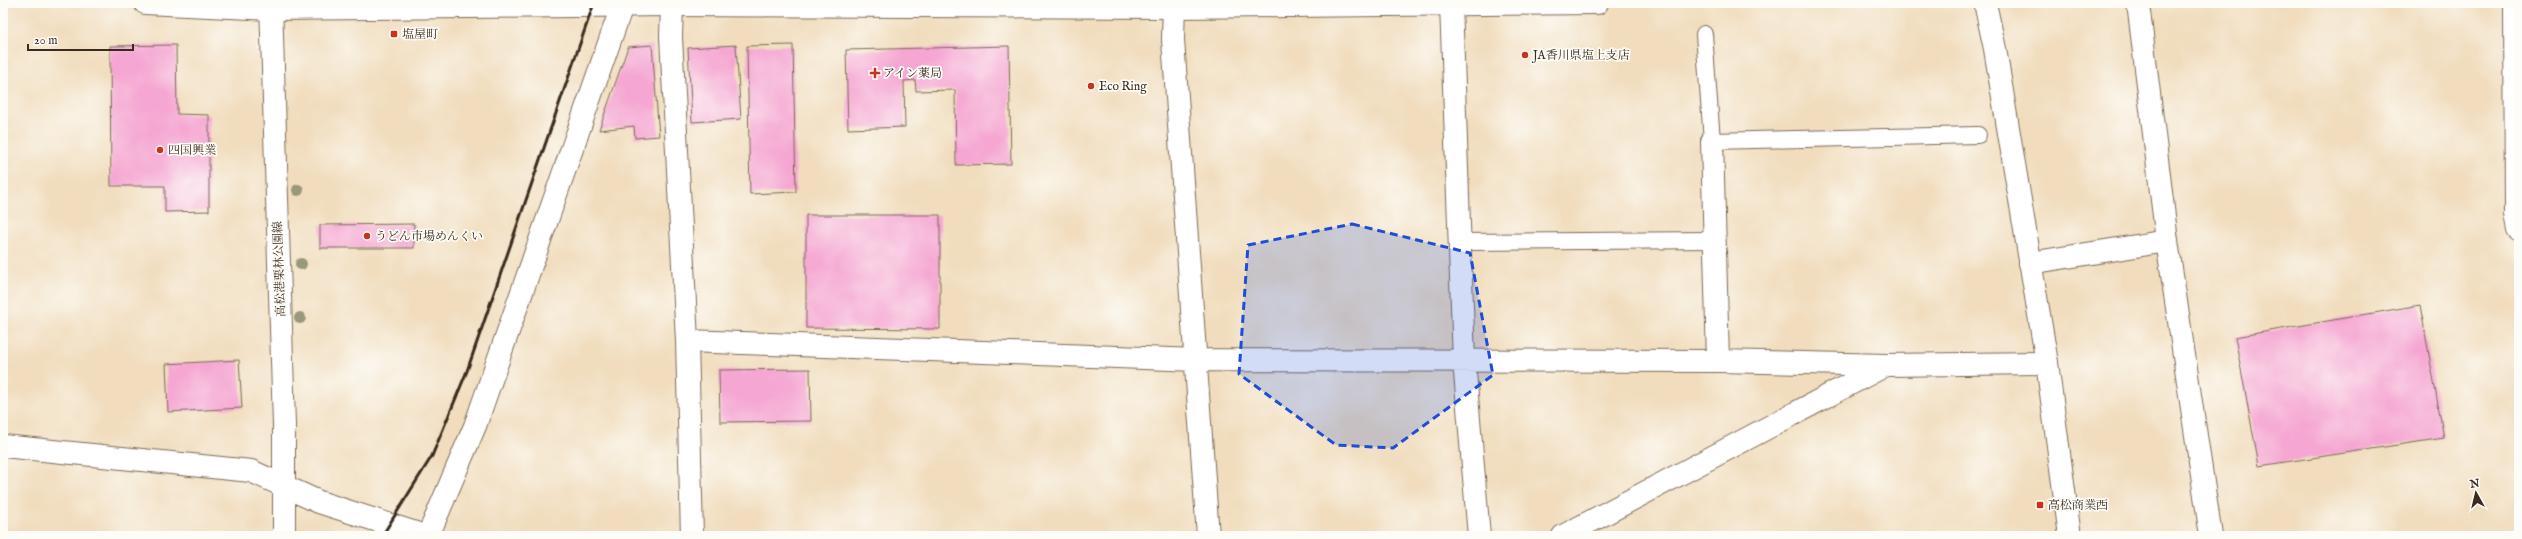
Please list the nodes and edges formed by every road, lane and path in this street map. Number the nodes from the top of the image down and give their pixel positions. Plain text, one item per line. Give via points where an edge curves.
1 (145, 3) edge
2 (1597, 3) edge
3 (1985, 3) edge
4 (2138, 3) edge
5 (2516, 3) edge
6 (623, 4) edge
7 (1451, 4) edge
8 (672, 5) junction
9 (1174, 5) edge
10 (270, 6) edge
11 (1704, 34) dead end
12 (1978, 135) dead end
13 (1712, 142) junction
14 (2519, 229) edge
15 (1714, 240) junction
16 (1460, 242) junction
17 (2167, 242) junction
18 (2030, 263) junction
19 (687, 341) junction
20 (1197, 360) junction
21 (1464, 361) junction
22 (1718, 361) junction
23 (2047, 363) junction
24 (1887, 365) junction
25 (3, 446) edge
26 (284, 485) junction
27 (284, 536) edge
28 (427, 536) edge
29 (692, 536) edge
30 (1208, 536) edge
31 (1479, 536) edge
32 (1563, 536) edge
33 (2070, 536) edge
34 (2211, 536) edge

1 - 10 main road
2 - 7 main road
3 - 18 main road via 1995,49
4 - 17 main road
5 - 14 main road via 2516,214
6 - 8 main road
6 - 10 main road
6 - 28 main road via 475,426
7 - 9 main road
7 - 16 main road
8 - 9 main road
8 - 19 main road via 671,37
9 - 20 main road via 1173,40
10 - 26 main road, 高松港栗林公園線
11 - 13 lane
12 - 13 lane
13 - 15 main road
15 - 16 lane
15 - 22 main road
16 - 21 main road
17 - 18 main road
17 - 34 main road
18 - 23 main road
19 - 20 main road
19 - 29 main road
20 - 21 main road
20 - 30 main road
21 - 22 main road
21 - 31 main road
22 - 24 main road
23 - 24 main road
23 - 33 main road
24 - 32 main road
25 - 26 main road via 251,471
26 - 27 main road, 高松港栗林公園線
26 - 28 main road via 319,502

